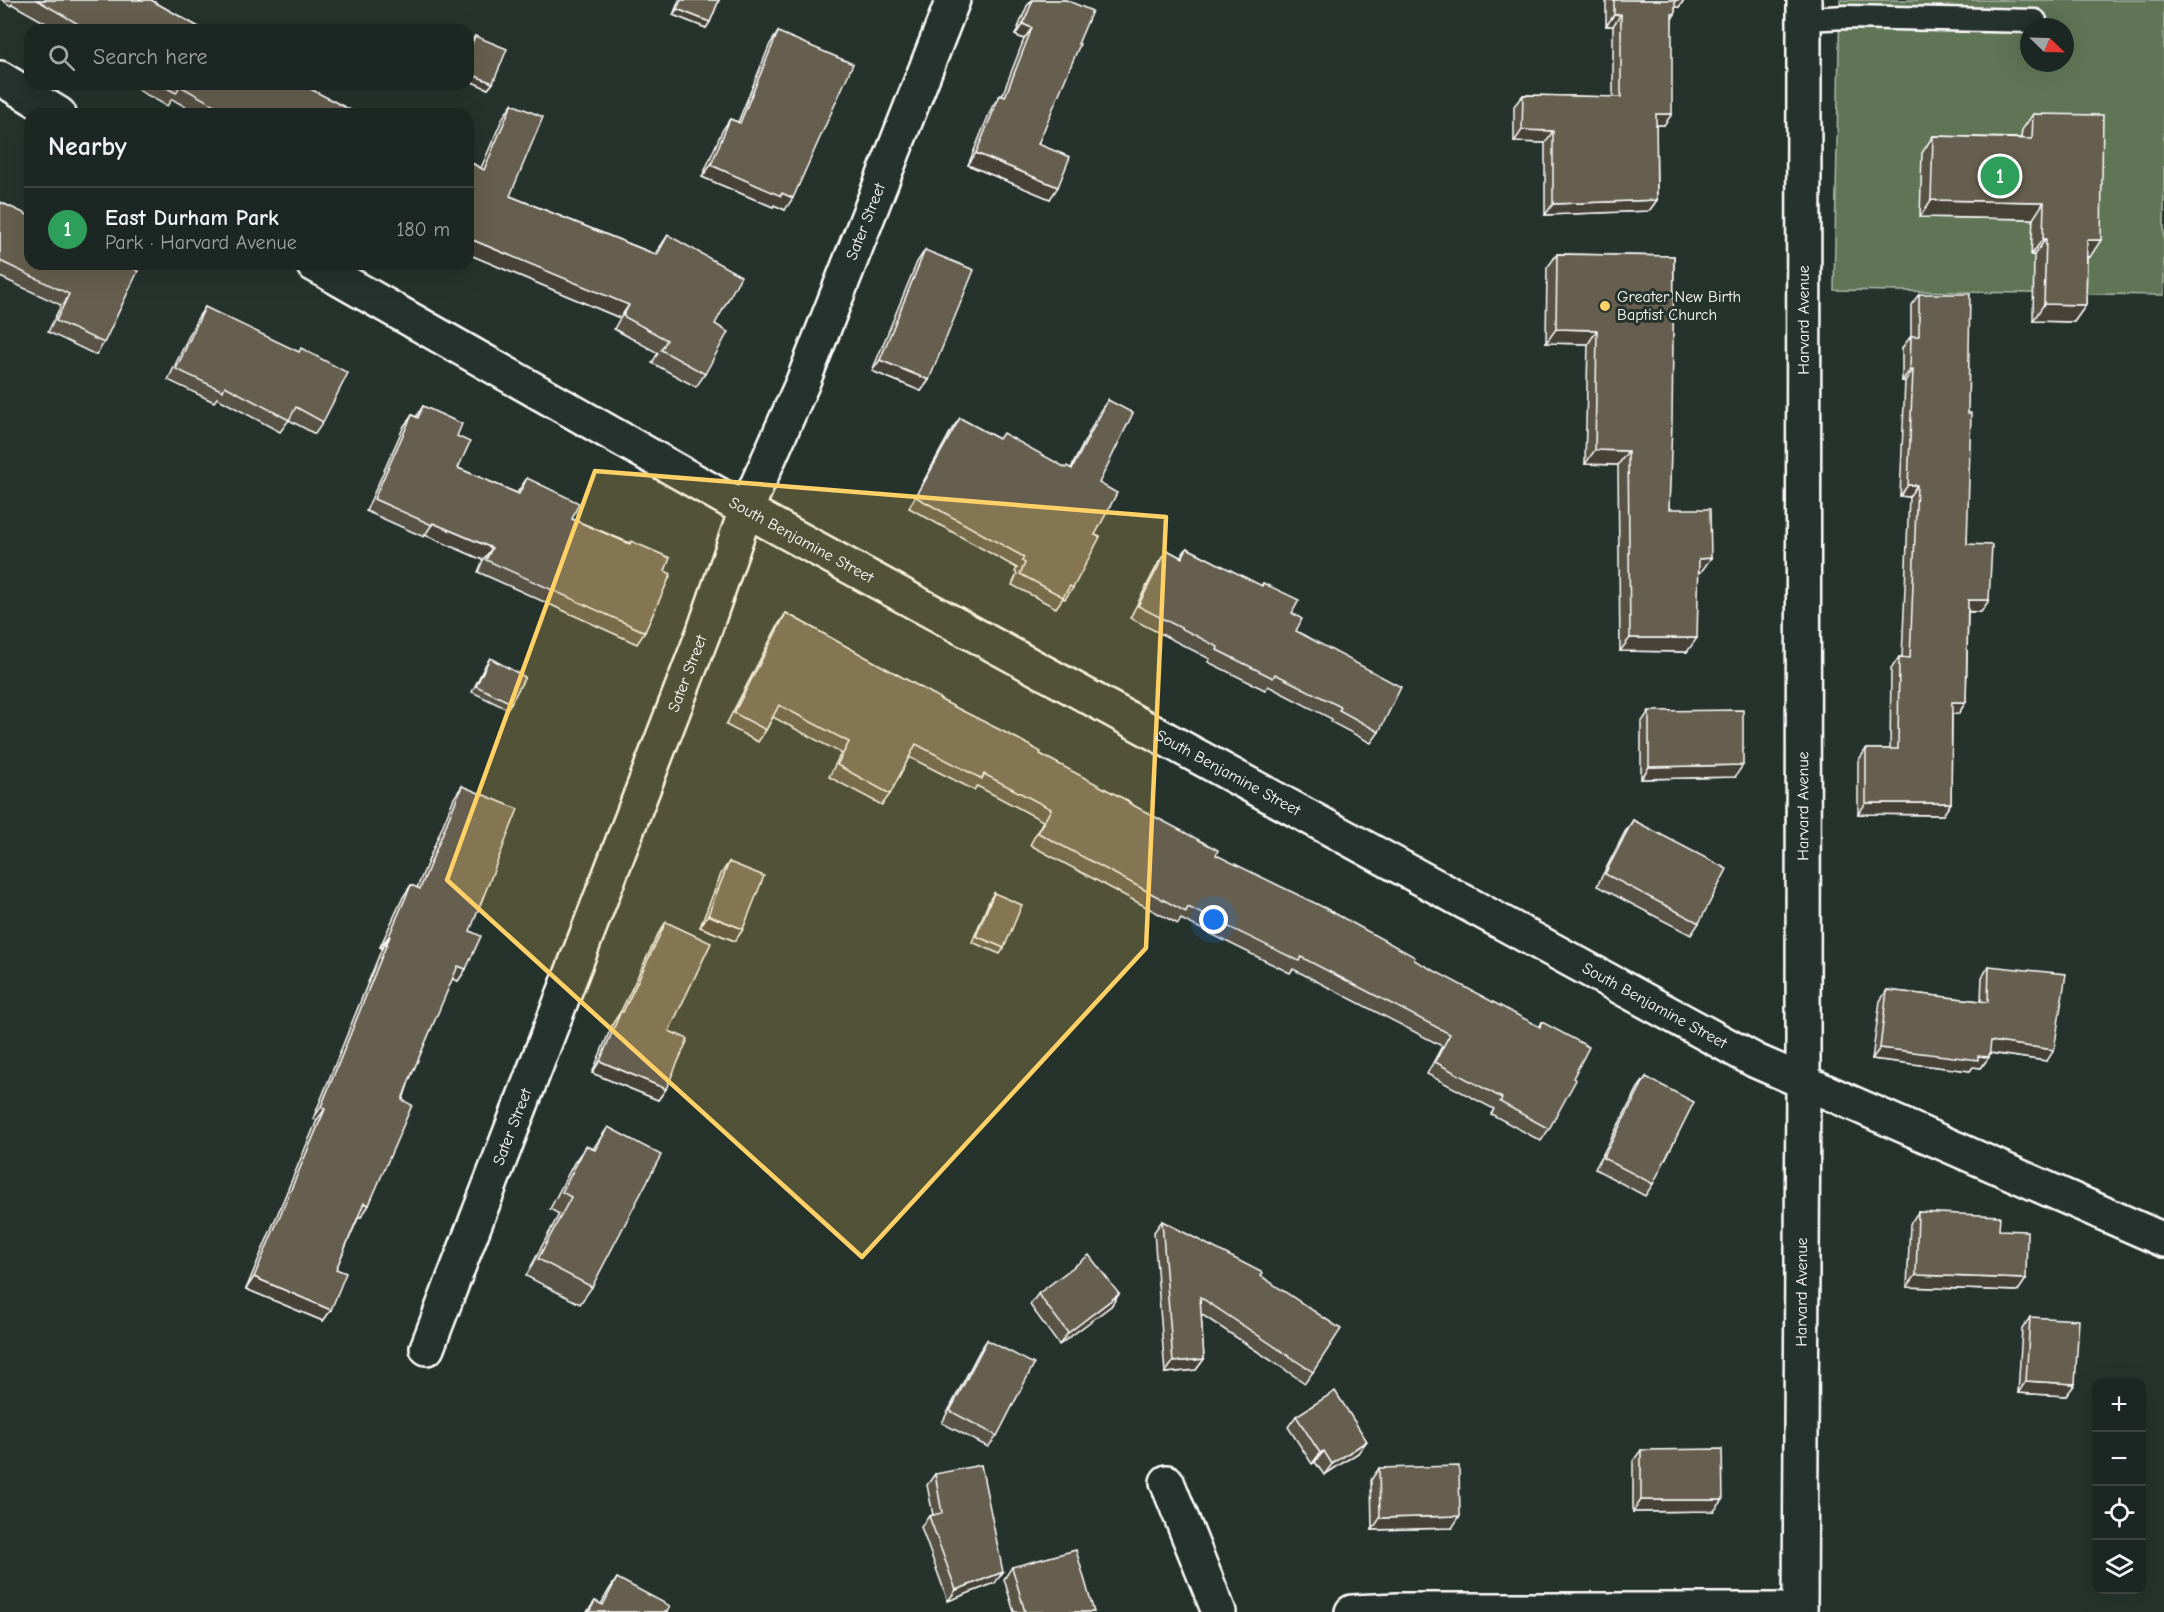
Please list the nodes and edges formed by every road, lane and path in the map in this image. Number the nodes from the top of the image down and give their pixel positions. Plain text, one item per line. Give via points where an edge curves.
1 (953, 0) edge
2 (1804, 10) edge
3 (2020, 21) edge
4 (0, 78) edge
5 (49, 108) edge
6 (324, 270) edge
7 (746, 510) junction
8 (1803, 1083) junction
9 (2164, 1240) edge
10 (427, 1348) dead end
11 (1167, 1482) dead end
12 (1800, 1611) edge
13 (1219, 1612) edge
14 (1352, 1612) edge

1 - 7 street, Sater Street via 802,384
2 - 3 lane via 1847,17
2 - 8 street, Harvard Avenue
4 - 5 street
6 - 7 street, South Benjamine Street
7 - 8 street, South Benjamine Street via 1756,1061
7 - 10 street, Sater Street via 700,642
8 - 9 street, South Benjamine Street
8 - 12 street, Harvard Avenue
11 - 13 street
12 - 14 street

